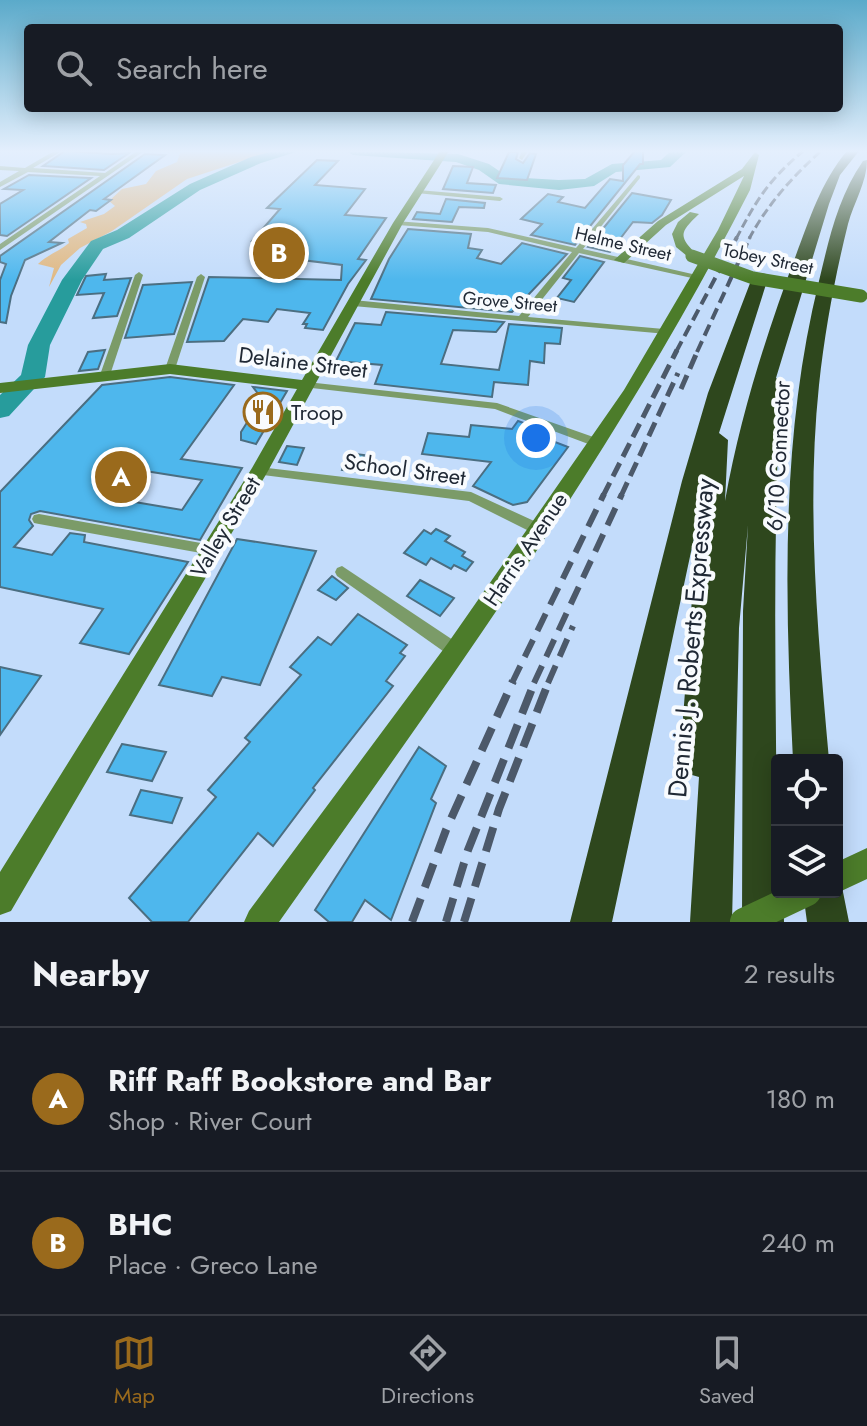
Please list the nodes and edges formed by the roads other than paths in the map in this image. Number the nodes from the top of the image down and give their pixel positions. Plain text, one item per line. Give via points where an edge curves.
1 (78, 194) edge
2 (417, 194) edge
3 (442, 194) edge
4 (624, 194) edge
5 (709, 194) edge
6 (727, 194) edge
7 (743, 194) edge
8 (826, 194) edge
9 (851, 194) edge
10 (500, 199) dead end
11 (398, 223) junction
12 (0, 248) edge
13 (578, 250) junction
14 (620, 260) junction
15 (139, 275) dead end
16 (201, 277) dead end
17 (698, 278) junction
18 (760, 278) junction
19 (864, 296) edge
20 (353, 303) junction
21 (521, 319) junction
22 (664, 332) junction
23 (771, 364) junction
24 (170, 369) junction
25 (105, 375) junction
26 (307, 385) junction
27 (0, 388) edge
28 (719, 393) junction
29 (595, 442) junction
30 (259, 471) junction
31 (39, 519) dead end
32 (540, 530) junction
33 (212, 550) junction
34 (342, 572) dead end
35 (456, 651) junction
36 (811, 754) edge
37 (713, 854) junction
38 (794, 898) edge
39 (829, 898) edge
40 (834, 898) edge
41 (0, 900) edge
42 (260, 922) edge
43 (591, 922) edge
44 (711, 922) edge
45 (744, 922) edge
46 (763, 922) edge
47 (817, 922) edge
48 (828, 922) edge

1 - 12 street
2 - 11 main road, Valley Street
3 - 10 street
4 - 13 street
5 - 14 main road, Harris Avenue via 662,223
6 - 18 main road, Tobey Street, bridge via 680,223 677,242 715,267
7 - 17 main road, Harris Avenue
8 - 23 highway, 6/10 Connector
9 - 36 highway, 6/10 Connector via 817,316 806,382 800,510
11 - 13 street, Helme Street via 488,230
11 - 20 main road, Valley Street
13 - 14 street, Helme Street
13 - 21 street
14 - 17 street, Helme Street
15 - 25 street
16 - 24 street
17 - 22 main road, Harris Avenue
18 - 19 main road, Tobey Street, bridge
18 - 28 highway
20 - 21 street, Grove Street
20 - 26 main road, Valley Street
21 - 22 street, Grove Street
22 - 29 main road, Harris Avenue via 632,391
23 - 37 highway, Dennis J. Roberts Expressway via 755,405 734,528
23 - 46 highway via 758,611
24 - 25 main road, Delaine Street
24 - 26 main road, Delaine Street
25 - 27 main road, Delaine Street
26 - 29 street, Delaine Street via 497,406
26 - 30 main road, Valley Street
28 - 37 highway via 700,718
28 - 43 highway
29 - 32 main road, Harris Avenue
30 - 32 street, School Street via 471,497
30 - 33 main road, Valley Street
31 - 33 street
32 - 35 main road, Harris Avenue
33 - 41 main road, Valley Street
34 - 35 street
35 - 42 main road, Harris Avenue
37 - 44 highway, Dennis J. Roberts Expressway
38 - 45 main road, bridge
39 - 47 highway
40 - 48 highway

